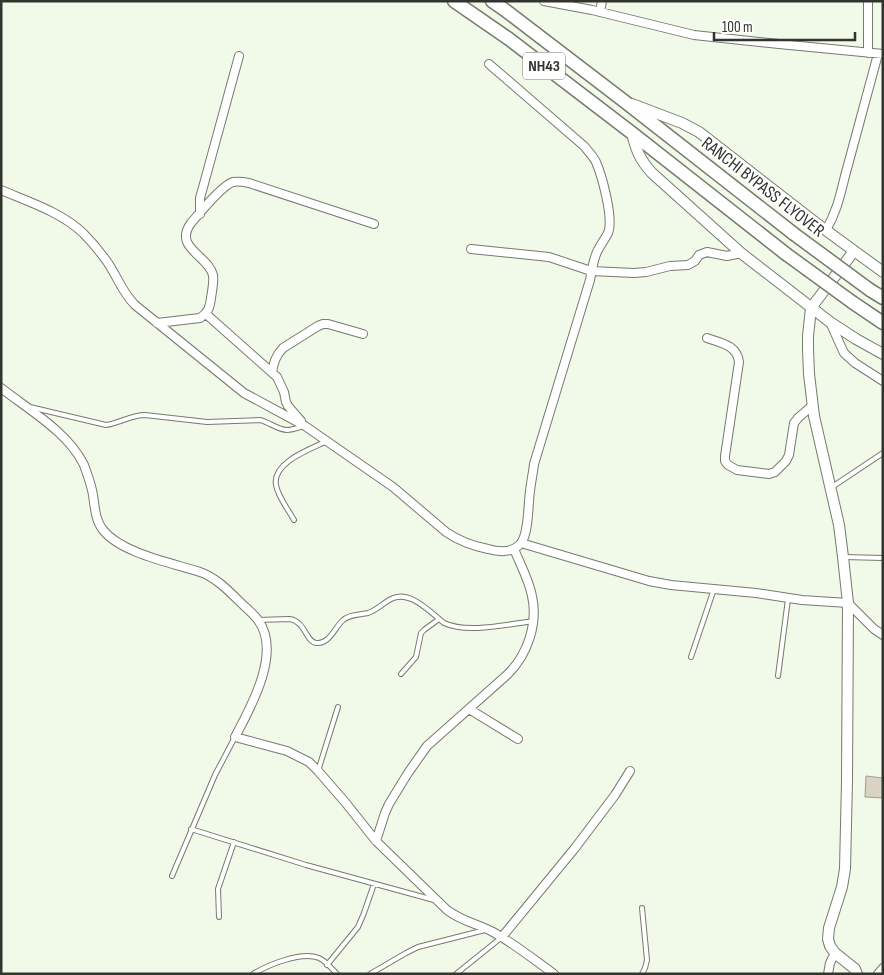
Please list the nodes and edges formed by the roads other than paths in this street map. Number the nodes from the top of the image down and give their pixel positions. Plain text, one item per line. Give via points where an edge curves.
1 (492, 1) edge
2 (544, 1) edge
3 (602, 1) edge
4 (868, 1) edge
5 (458, 2) edge
6 (600, 12) junction
7 (868, 53) junction
8 (880, 54) edge
9 (239, 56) dead end
10 (489, 64) dead end
11 (624, 101) junction
12 (632, 133) junction
13 (1, 190) edge
14 (200, 214) junction
15 (374, 224) dead end
16 (826, 230) junction
17 (471, 249) dead end
18 (854, 251) junction
19 (741, 253) junction
20 (592, 271) junction
21 (883, 272) edge
22 (883, 298) edge
23 (812, 308) junction
24 (206, 314) junction
25 (830, 322) junction
26 (157, 323) junction
27 (883, 323) edge
28 (364, 334) dead end
29 (707, 338) dead end
30 (883, 354) edge
31 (272, 372) junction
32 (883, 381) edge
33 (1, 388) edge
34 (23, 405) junction
35 (813, 405) junction
36 (305, 426) junction
37 (327, 441) junction
38 (883, 453) edge
39 (831, 488) junction
40 (294, 520) dead end
41 (521, 543) junction
42 (514, 549) junction
43 (844, 557) junction
44 (883, 558) edge
45 (714, 589) junction
46 (788, 598) junction
47 (848, 603) junction
48 (439, 619) junction
49 (258, 620) junction
50 (534, 621) junction
51 (883, 635) edge
52 (691, 657) dead end
53 (401, 674) dead end
54 (778, 676) dead end
55 (338, 707) dead end
56 (469, 709) junction
57 (235, 737) junction
58 (518, 739) dead end
59 (630, 770) dead end
60 (318, 771) junction
61 (191, 829) junction
62 (376, 841) junction
63 (234, 842) junction
64 (172, 876) dead end
65 (374, 884) junction
66 (438, 900) junction
67 (642, 908) dead end
68 (219, 917) dead end
69 (488, 929) junction
70 (502, 937) junction
71 (835, 953) junction
72 (328, 965) junction
73 (883, 968) edge
74 (253, 974) edge
75 (337, 974) edge
76 (370, 974) edge
77 (456, 974) edge
78 (554, 974) edge
79 (642, 974) edge
80 (828, 974) edge
81 (857, 974) edge
82 (878, 974) edge

1 - 11 highway, NH43
2 - 6 street
3 - 6 street
4 - 7 street
5 - 12 highway, NH43
6 - 7 street via 694,35
7 - 8 street
8 - 16 street via 838,206
9 - 14 street via 200,198
10 - 20 street via 584,146 596,162 610,222
11 - 16 street via 698,132
11 - 22 highway, RANCHI BYPASS FLYOVER / NH43, bridge via 794,234
12 - 19 street via 643,163
12 - 27 highway, NH43, bridge via 786,254
13 - 26 street via 55,213 84,234 107,262 124,293
14 - 15 street via 225,186 240,182
14 - 24 street via 188,227 186,238 213,274 210,307
16 - 18 street
17 - 20 street via 549,257
18 - 21 street
18 - 23 street
19 - 20 street via 727,256 707,252 699,255 692,264 640,273
19 - 23 street
20 - 41 street via 534,464
23 - 25 street
23 - 35 street via 808,349
24 - 26 street via 200,318
24 - 31 street
25 - 30 street
25 - 32 street via 844,353
26 - 36 street via 244,393
28 - 31 street via 328,324 318,326 278,353
29 - 35 street via 731,347 738,355 725,456 725,461 732,468 769,474 775,472 789,455 794,423
31 - 36 street via 280,383 288,406
33 - 34 street
34 - 36 lane via 106,426 137,415 207,422 260,420 287,430
34 - 49 street via 65,438 76,451 84,466 96,516 103,530 131,550 203,573 226,588
35 - 39 street
36 - 37 street
37 - 40 lane via 288,461 277,474 278,492
37 - 42 street via 393,487 455,538 491,550
38 - 39 lane
39 - 43 street
41 - 42 street
41 - 45 street via 649,582
42 - 50 street via 532,594
43 - 44 lane
43 - 47 street
45 - 46 street
45 - 52 lane
46 - 47 street
46 - 54 lane
47 - 51 street
47 - 71 street via 845,869 828,938
48 - 49 lane via 409,598 394,597 368,613 346,617 328,638 318,644 310,640 295,620
48 - 50 lane via 450,626 465,628
48 - 53 lane via 421,634 416,657
49 - 57 street via 267,645 266,661 253,702
50 - 56 street via 526,648 516,666
55 - 60 lane
56 - 58 street
56 - 62 street via 421,754 389,804
57 - 60 street via 287,751 309,762
57 - 61 lane
59 - 70 street via 581,841
60 - 62 street
61 - 63 lane
61 - 64 lane
62 - 66 street
63 - 65 lane
63 - 68 lane via 218,890
65 - 66 lane
65 - 72 lane via 358,927
66 - 69 street via 456,917
67 - 79 lane via 647,960
69 - 70 street
69 - 76 lane via 418,947
70 - 77 lane
70 - 78 street
71 - 80 street
71 - 81 street
72 - 74 lane via 314,957 292,958
72 - 75 lane
73 - 82 street

